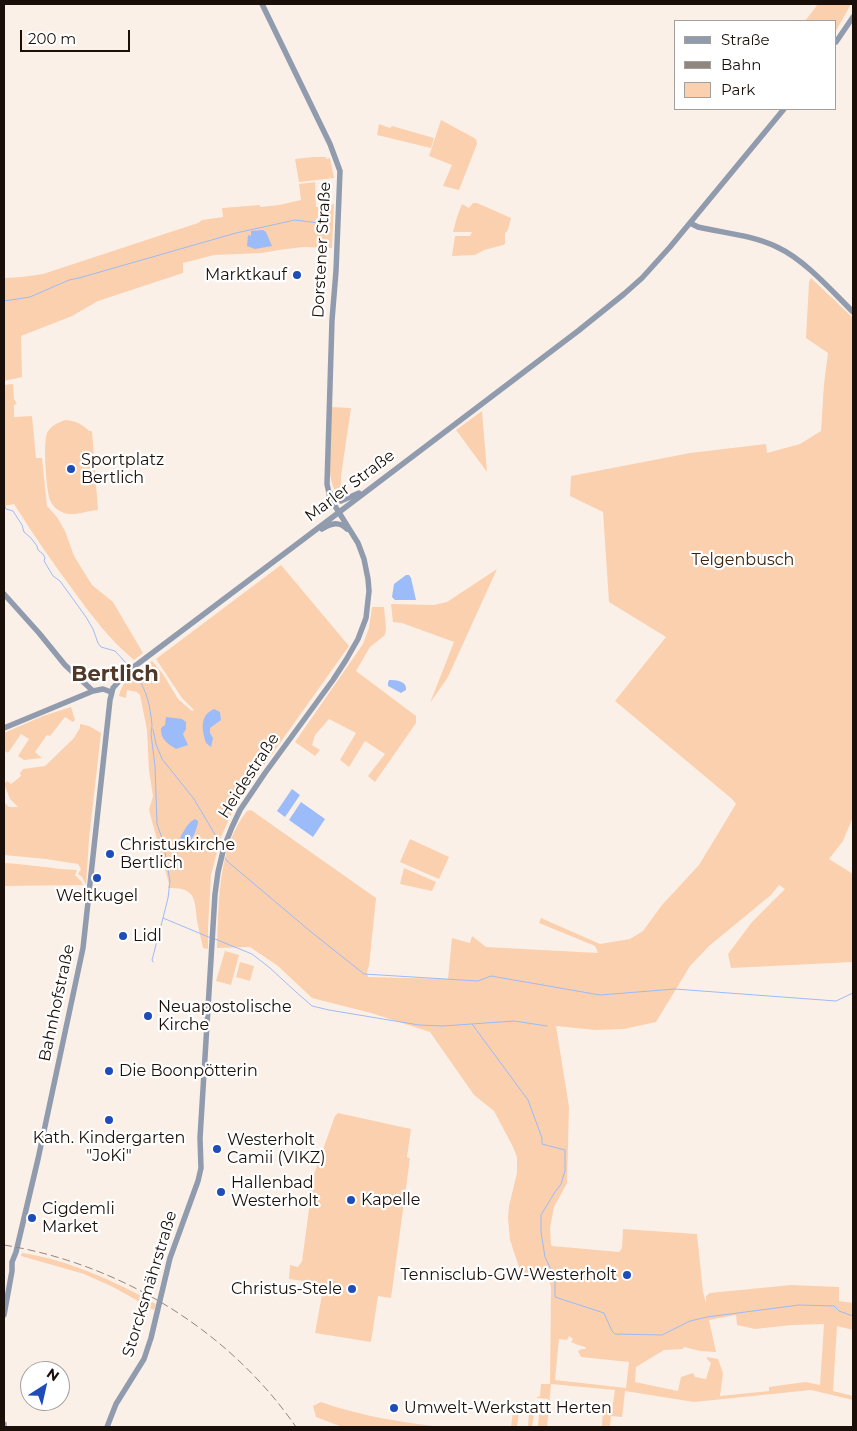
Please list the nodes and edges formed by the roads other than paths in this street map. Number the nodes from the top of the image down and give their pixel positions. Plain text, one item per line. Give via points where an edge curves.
1 (262, 4) edge
2 (853, 17) edge
3 (837, 41) edge
4 (783, 110) edge
5 (690, 224) junction
6 (853, 312) edge
7 (327, 484) junction
8 (370, 488) junction
9 (339, 512) junction
10 (305, 538) junction
11 (358, 543) junction
12 (4, 594) edge
13 (93, 691) junction
14 (111, 692) junction
15 (4, 728) edge
16 (200, 1173) joint
17 (4, 1315) edge
18 (107, 1427) edge

1 - 7 main road, Dorstener Straße via 340,171
2 - 3 main road
4 - 5 main road, Marler Straße
5 - 6 main road via 764,242 790,254
5 - 8 main road, Marler Straße via 618,300
7 - 8 main road via 330,494 341,500
7 - 9 main road, Dorstener Straße via 330,498
8 - 9 main road, Marler Straße
9 - 10 main road, Marler Straße
9 - 11 main road, Heidestraße
10 - 11 main road via 336,523 344,526
10 - 14 main road, Marler Straße via 126,672
11 - 16 main road, Heidestraße via 367,569 369,591 362,630 333,680 246,800 224,847 218,872 212,938
12 - 13 main road via 65,665
13 - 14 main road
13 - 15 main road
14 - 17 main road, Bahnhofstraße via 83,952 12,1262
16 - 18 main road, Storcksmährstraße via 172,1252 154,1329 142,1363 116,1404

